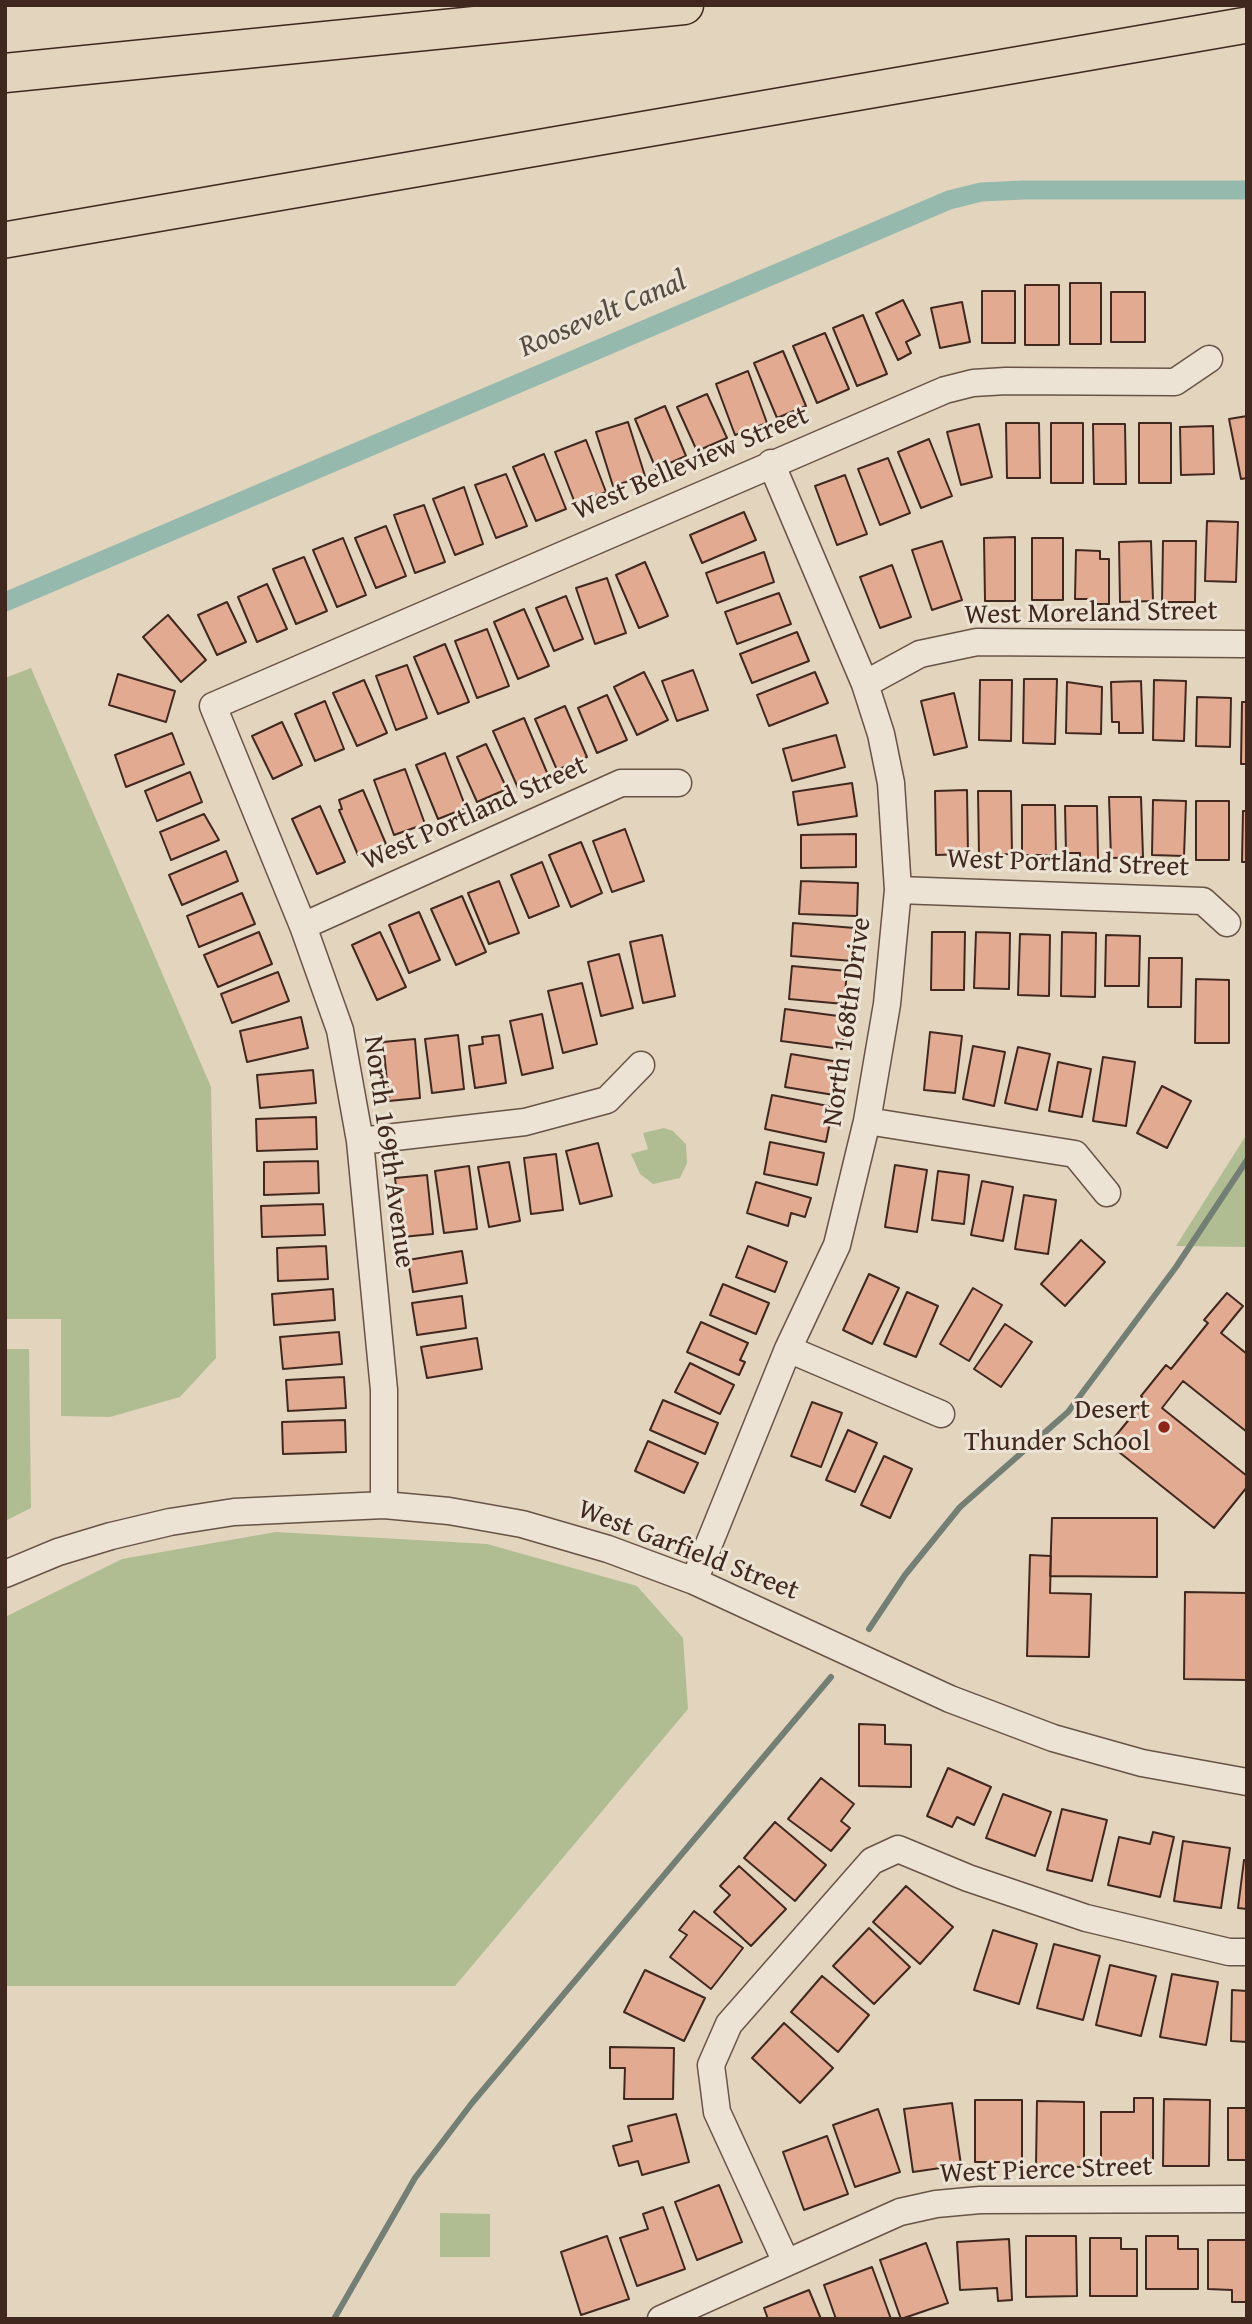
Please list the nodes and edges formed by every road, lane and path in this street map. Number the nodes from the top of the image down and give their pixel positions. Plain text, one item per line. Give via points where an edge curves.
1 (684, 5) edge
2 (1247, 25) edge
3 (5, 73) edge
4 (5, 240) edge
5 (1209, 359) dead end
6 (771, 463) junction
7 (1243, 644) dead end
8 (865, 684) junction
9 (213, 706) joint
10 (678, 783) dead end
11 (898, 890) junction
12 (1227, 923) dead end
13 (303, 926) junction
14 (641, 1065) dead end
15 (867, 1121) junction
16 (360, 1141) junction
17 (1108, 1193) dead end
18 (788, 1349) junction
19 (941, 1414) dead end
20 (384, 1505) junction
21 (5, 1574) edge
22 (694, 1581) junction
23 (1247, 1782) edge
24 (1247, 1952) edge
25 (1247, 2199) edge
26 (786, 2262) junction
27 (661, 2319) edge

1 - 3 highway
2 - 4 main road
5 - 6 street, West Belleview Street via 1175,382 973,383 945,390
6 - 8 street, North 168th Drive
6 - 9 street, West Belleview Street
7 - 8 street, West Moreland Street via 977,642 920,654
8 - 11 street, North 168th Drive via 891,783
9 - 13 street, North 169th Avenue
10 - 13 street, West Portland Street via 621,783
11 - 12 street, West Portland Street via 1203,901
11 - 15 street, North 168th Drive via 887,1004
13 - 16 street, North 169th Avenue via 340,1030
14 - 16 street via 607,1100 537,1119
15 - 17 street via 1075,1154
15 - 18 street, North 168th Drive via 836,1245
16 - 20 street, North 169th Avenue via 384,1390
18 - 19 street
18 - 22 street, North 168th Drive
20 - 21 street, West Garfield Street via 278,1508 170,1522 58,1552
20 - 22 street, West Garfield Street via 522,1524
22 - 23 street, West Garfield Street via 950,1699 1084,1749
24 - 26 street via 1229,1952 1086,1918 898,1849 872,1861 729,2024 711,2065 717,2112
25 - 26 street, West Pierce Street via 936,2204 901,2212
26 - 27 street, West Pierce Street

